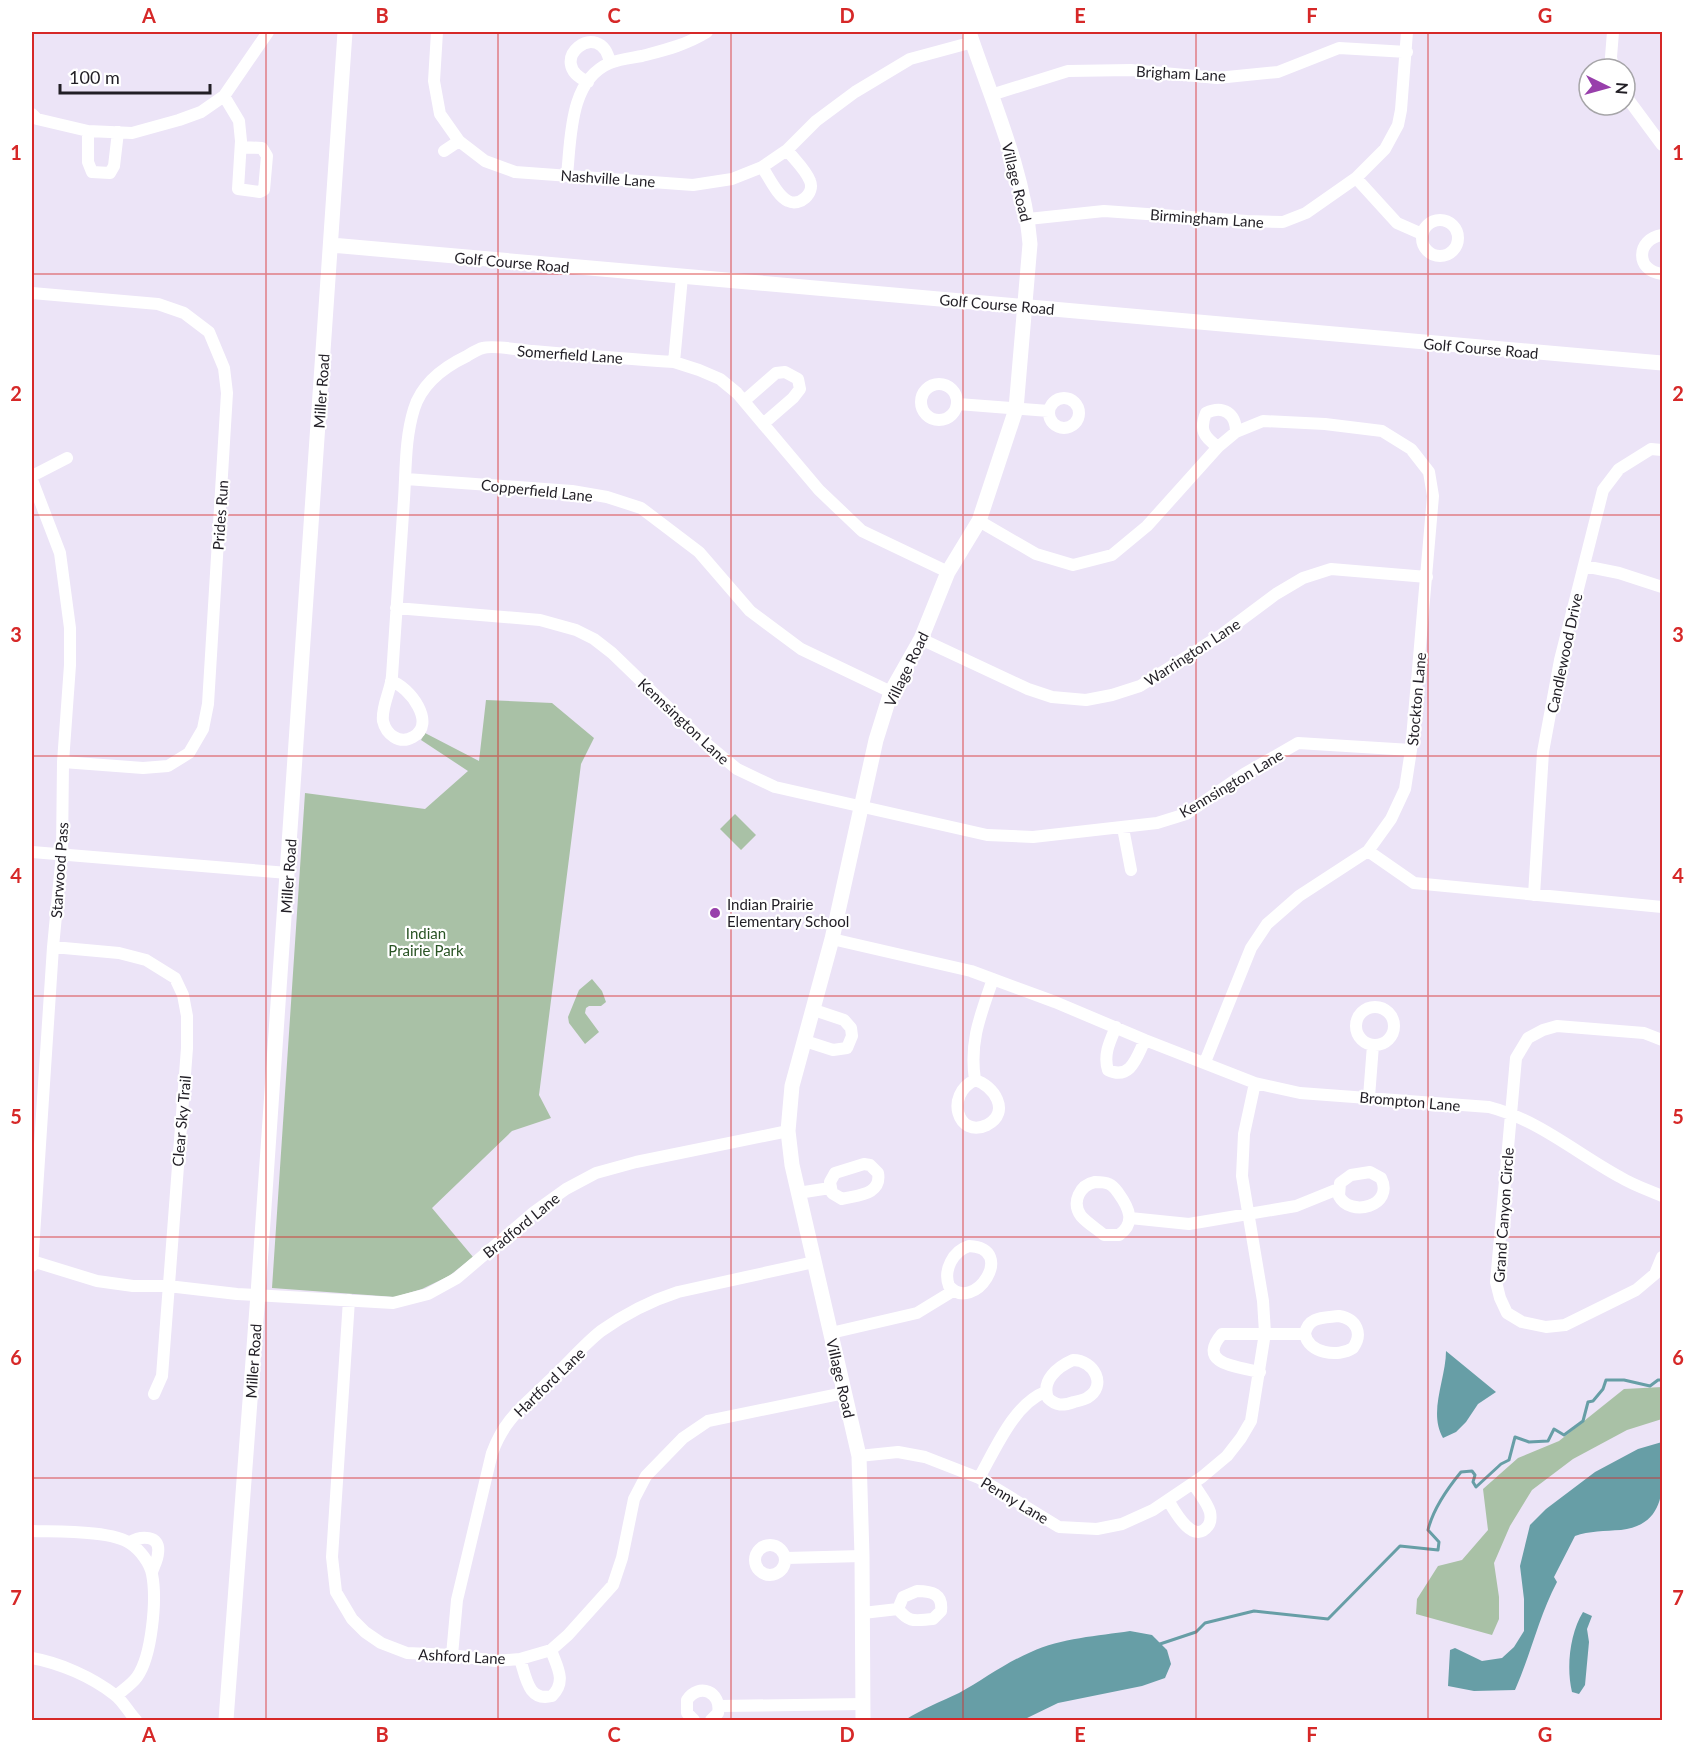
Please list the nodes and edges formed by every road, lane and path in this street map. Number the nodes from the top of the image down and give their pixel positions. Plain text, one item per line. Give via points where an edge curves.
1 (268, 32) edge
2 (345, 32) edge
3 (437, 32) edge
4 (706, 32) edge
5 (1407, 32) edge
6 (1613, 32) edge
7 (971, 37) edge
8 (1407, 52) junction
9 (1611, 57) edge
10 (610, 63) junction
11 (588, 82) junction
12 (991, 95) junction
13 (225, 96) junction
14 (1637, 111) edge
15 (32, 114) edge
16 (88, 131) junction
17 (118, 132) junction
18 (459, 141) junction
19 (1662, 145) edge
20 (241, 147) dead end
21 (787, 150) junction
22 (444, 151) dead end
23 (762, 167) junction
24 (567, 175) junction
25 (1356, 178) junction
26 (1028, 219) junction
27 (1422, 234) dead end
28 (1662, 235) edge
29 (331, 245) junction
30 (1662, 274) edge
31 (682, 277) junction
32 (32, 293) edge
33 (1025, 307) junction
34 (674, 362) junction
35 (1662, 363) edge
36 (744, 401) junction
37 (958, 404) dead end
38 (1016, 409) junction
39 (1049, 411) dead end
40 (763, 424) junction
41 (1236, 432) junction
42 (1218, 447) junction
43 (1662, 450) edge
44 (67, 458) dead end
45 (32, 478) edge
46 (406, 479) junction
47 (979, 521) junction
48 (1584, 566) junction
49 (948, 572) junction
50 (1427, 577) junction
51 (1662, 587) edge
52 (396, 608) junction
53 (921, 639) junction
54 (392, 681) junction
55 (891, 692) junction
56 (1411, 750) junction
57 (63, 762) junction
58 (861, 808) junction
59 (1123, 828) junction
60 (1368, 851) junction
61 (32, 852) edge
62 (62, 853) junction
63 (1131, 870) dead end
64 (288, 873) junction
65 (1534, 895) junction
66 (1662, 907) edge
67 (832, 939) junction
68 (53, 948) junction
69 (993, 979) junction
70 (814, 1010) junction
71 (1116, 1027) junction
72 (1145, 1040) junction
73 (1662, 1040) edge
74 (805, 1041) junction
75 (1373, 1045) dead end
76 (1205, 1062) junction
77 (975, 1080) dead end
78 (1255, 1083) junction
79 (1369, 1097) junction
80 (1511, 1113) junction
81 (37, 1125) edge
82 (788, 1131) junction
83 (830, 1188) dead end
84 (1338, 1189) dead end
85 (798, 1192) junction
86 (1662, 1196) edge
87 (1248, 1213) junction
88 (1130, 1218) junction
89 (1662, 1257) edge
90 (32, 1261) edge
91 (814, 1262) junction
92 (32, 1266) edge
93 (168, 1286) junction
94 (954, 1291) dead end
95 (258, 1294) junction
96 (349, 1300) junction
97 (831, 1333) junction
98 (1265, 1333) junction
99 (1305, 1334) dead end
100 (1260, 1372) junction
101 (1046, 1392) dead end
102 (844, 1393) junction
103 (154, 1394) dead end
104 (859, 1456) junction
105 (979, 1478) junction
106 (1193, 1483) junction
107 (1168, 1500) junction
108 (32, 1531) edge
109 (130, 1542) junction
110 (862, 1556) junction
111 (786, 1558) dead end
112 (152, 1572) junction
113 (898, 1609) dead end
114 (863, 1612) junction
115 (551, 1650) junction
116 (452, 1655) junction
117 (32, 1658) edge
118 (520, 1659) junction
119 (116, 1696) junction
120 (863, 1704) junction
121 (719, 1706) junction
122 (136, 1720) edge
123 (226, 1720) edge
124 (694, 1720) edge
125 (711, 1720) edge
126 (863, 1720) edge

1 - 13 street
2 - 29 street, Miller Road
3 - 18 street, Nashville Lane via 434,81 440,114
4 - 10 street via 673,48
5 - 8 street, Birmingham Lane
6 - 9 street
7 - 12 street, Village Road
7 - 21 street, Nashville Lane via 910,59 855,92
8 - 12 street, Brigham Lane via 1340,48 1278,72 1218,78 1131,70 1068,71
8 - 25 street, Birmingham Lane via 1398,125 1385,149
10 - 11 street
10 - 11 street via 602,45 582,43 570,60 572,70
11 - 24 street via 576,104
12 - 26 street, Village Road via 1014,161
13 - 17 street via 201,112 179,120 132,133
13 - 20 street via 239,121
14 - 19 street
15 - 16 street via 38,119
16 - 17 street
16 - 17 street via 88,162 92,172 102,174 110,173 114,166
18 - 22 street
18 - 24 street, Nashville Lane via 485,161 515,172
21 - 23 street, Nashville Lane
21 - 23 street via 810,181 807,197 789,202
23 - 24 street, Nashville Lane via 732,179 693,185
25 - 26 street, Birmingham Lane via 1306,213 1283,222 1104,211
25 - 27 street via 1397,223
26 - 33 street, Village Road
28 - 30 street via 1650,239 1642,253 1647,268
29 - 31 street, Golf Course Road
29 - 64 street, Miller Road
31 - 33 street, Golf Course Road
31 - 34 street
32 - 57 street, Prides Run via 158,304 184,313 209,332 224,368 228,393 208,704 203,729 189,753 168,766
33 - 35 street, Golf Course Road
33 - 38 street, Village Road
34 - 36 street, Somerfield Lane via 720,380
34 - 46 street, Somerfield Lane via 483,348 452,363 430,380 415,405 407,433
36 - 40 street, Somerfield Lane
36 - 40 street via 776,373 784,372 798,379 800,389 793,398
37 - 38 street
38 - 39 street
38 - 47 street, Village Road
40 - 49 street, Somerfield Lane via 819,490 862,531
41 - 42 street, Stockton Lane
41 - 42 street via 1232,415 1215,409 1206,413 1204,436
41 - 50 street, Stockton Lane via 1263,421 1325,424 1382,431 1411,449 1429,472 1433,496
42 - 47 street, Stockton Lane via 1147,526 1112,555 1073,565 1036,554
43 - 48 street, Candlewood Drive via 1651,449 1619,469 1604,490
44 - 45 street
45 - 57 street, Starwood Pass via 60,553 70,628
46 - 52 street, Somerfield Lane
46 - 55 street, Copperfield Lane via 572,491 641,508 699,552 750,611 801,649
47 - 49 street, Village Road
48 - 51 street
48 - 65 street, Candlewood Drive via 1560,660 1544,752
49 - 53 street, Village Road
50 - 53 street, Warrington Lane via 1332,569 1303,578 1140,686 1086,700 1052,697 1028,689
50 - 56 street, Stockton Lane
52 - 54 street, Somerfield Lane
52 - 58 street, Kennsington Lane via 540,620 576,630 612,653 737,769 775,787
53 - 55 street, Village Road
54 - 54 street, Somerfield Lane via 383,718 387,732 394,738 413,738 421,725 418,704 400,684
55 - 58 street, Village Road
56 - 59 street, Kennsington Lane via 1298,743 1186,814
56 - 60 street, Stockton Lane via 1405,789
57 - 62 street, Starwood Pass
58 - 59 street, Kennsington Lane via 987,835 1033,837
58 - 67 street, Village Road
59 - 63 street
60 - 65 street via 1414,883
60 - 76 street, Stockton Lane via 1299,896 1267,924 1251,948
61 - 62 street
62 - 64 street
62 - 68 street, Starwood Pass
64 - 95 street, Miller Road
65 - 66 street
67 - 69 street, Brompton Lane
67 - 70 street, Village Road
68 - 81 street, Starwood Pass
68 - 93 street, Clear Sky Trail via 119,953 146,960 175,978 183,995 188,1016 187,1048
69 - 71 street, Brompton Lane
69 - 77 street via 975,1030
70 - 74 street, Village Road
70 - 74 street via 844,1020 851,1028 850,1044 833,1050
71 - 72 street, Brompton Lane
71 - 72 street via 1107,1050 1108,1070 1125,1073
72 - 76 street, Brompton Lane
73 - 80 street, Grand Canyon Circle via 1633,1032 1557,1026 1542,1030 1528,1038 1516,1058
74 - 82 street, Village Road via 792,1086
75 - 79 street
76 - 78 street, Brompton Lane
78 - 79 street, Brompton Lane via 1300,1093
78 - 87 street, Penny Lane via 1244,1134 1242,1176
79 - 80 street, Brompton Lane via 1489,1107
80 - 86 street, Brompton Lane via 1548,1131 1621,1178
80 - 89 street, Grand Canyon Circle via 1496,1282 1507,1312 1522,1322 1546,1327 1565,1325 1636,1290 1655,1274
81 - 90 street, Starwood Pass
82 - 85 street, Village Road
82 - 96 street, Bradford Lane via 596,1173 534,1212 457,1278 428,1294 393,1303
83 - 85 street
84 - 87 street via 1296,1206
85 - 91 street, Village Road
87 - 88 street via 1189,1224
87 - 98 street, Penny Lane
88 - 88 street via 1126,1204 1107,1183 1088,1183 1078,1193 1080,1215 1104,1235 1119,1235
90 - 92 street, Starwood Pass
90 - 93 street, Bradford Lane via 97,1281
91 - 97 street, Village Road
91 - 116 street, Hartford Lane via 678,1292 635,1309 600,1332 514,1413 492,1453 457,1600
93 - 95 street, Bradford Lane
93 - 103 street, Clear Sky Trail via 162,1376
94 - 97 street via 917,1313
95 - 96 street, Bradford Lane
95 - 123 street, Miller Road
96 - 116 street, Ashford Lane via 332,1557 336,1592 352,1619 381,1643 407,1653
97 - 102 street, Village Road
98 - 99 street
98 - 100 street, Penny Lane
98 - 100 street via 1222,1334 1214,1350 1221,1363
100 - 106 street, Penny Lane via 1251,1421 1241,1438 1227,1456
101 - 105 street via 1035,1396 1017,1413
102 - 104 street, Village Road
102 - 115 street, Ashford Lane via 708,1421 683,1438 646,1476 634,1499 613,1585
104 - 105 street, Penny Lane via 911,1453
104 - 110 street, Village Road
105 - 107 street, Penny Lane via 1059,1527 1122,1524
106 - 107 street, Penny Lane
106 - 107 street via 1209,1511 1211,1521 1207,1528 1193,1531
108 - 109 street via 101,1535
109 - 112 street
109 - 112 street via 144,1536 156,1543 158,1553
110 - 111 street
110 - 114 street, Village Road
112 - 119 street via 148,1654 136,1677
113 - 114 street
114 - 120 street, Village Road
115 - 118 street, Ashford Lane
115 - 118 street via 562,1681 552,1696 538,1697 531,1691
116 - 118 street, Ashford Lane via 495,1661
117 - 119 street via 68,1669
119 - 122 street
120 - 121 street
120 - 126 street, Village Road
121 - 124 street via 709,1691 696,1691 686,1707
121 - 125 street

